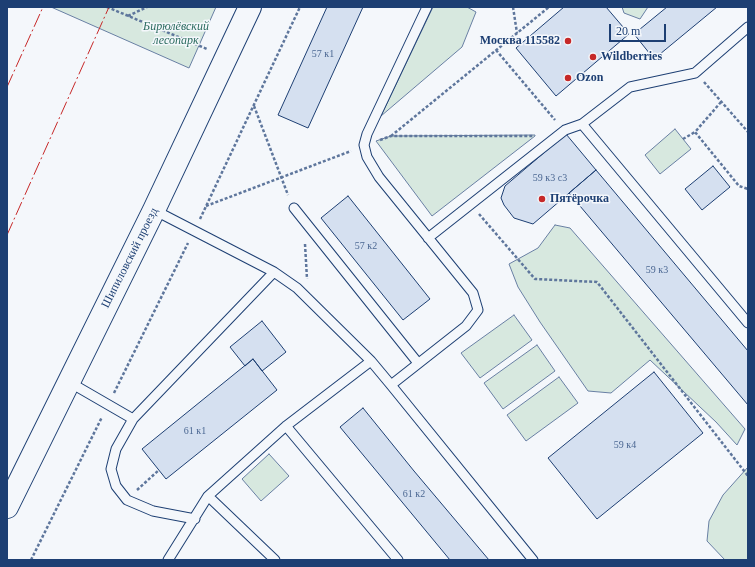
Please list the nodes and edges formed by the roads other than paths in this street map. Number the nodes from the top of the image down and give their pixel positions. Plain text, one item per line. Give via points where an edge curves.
1 (250, 7) edge
2 (427, 7) edge
3 (748, 27) edge
4 (582, 124) junction
5 (294, 208) road end
6 (154, 210) junction
7 (428, 238) junction
8 (274, 272) junction
9 (748, 323) edge
10 (371, 361) junction
11 (418, 363) junction
12 (68, 382) junction
13 (391, 385) junction
14 (133, 419) junction
15 (286, 426) junction
16 (208, 496) junction
17 (7, 507) edge
18 (195, 519) junction
19 (168, 560) edge
20 (275, 560) edge
21 (398, 560) edge
22 (533, 560) edge

1 - 6 main road, Шипиловский проезд
2 - 7 lane via 367,134 364,146 379,177
3 - 4 lane via 696,73 630,87
4 - 7 lane via 565,130
4 - 9 lane
5 - 11 lane
6 - 8 lane
6 - 12 main road, Шипиловский проезд
7 - 11 lane via 473,293 478,310 466,326
8 - 10 lane via 297,288
8 - 14 lane
10 - 13 lane
10 - 15 lane
11 - 13 lane
12 - 14 lane
12 - 17 main road, Шипиловский проезд
13 - 22 lane
14 - 18 lane via 116,449 111,469 116,486 127,500 153,511
15 - 16 lane
15 - 21 lane
16 - 18 lane
16 - 20 lane
18 - 19 lane

